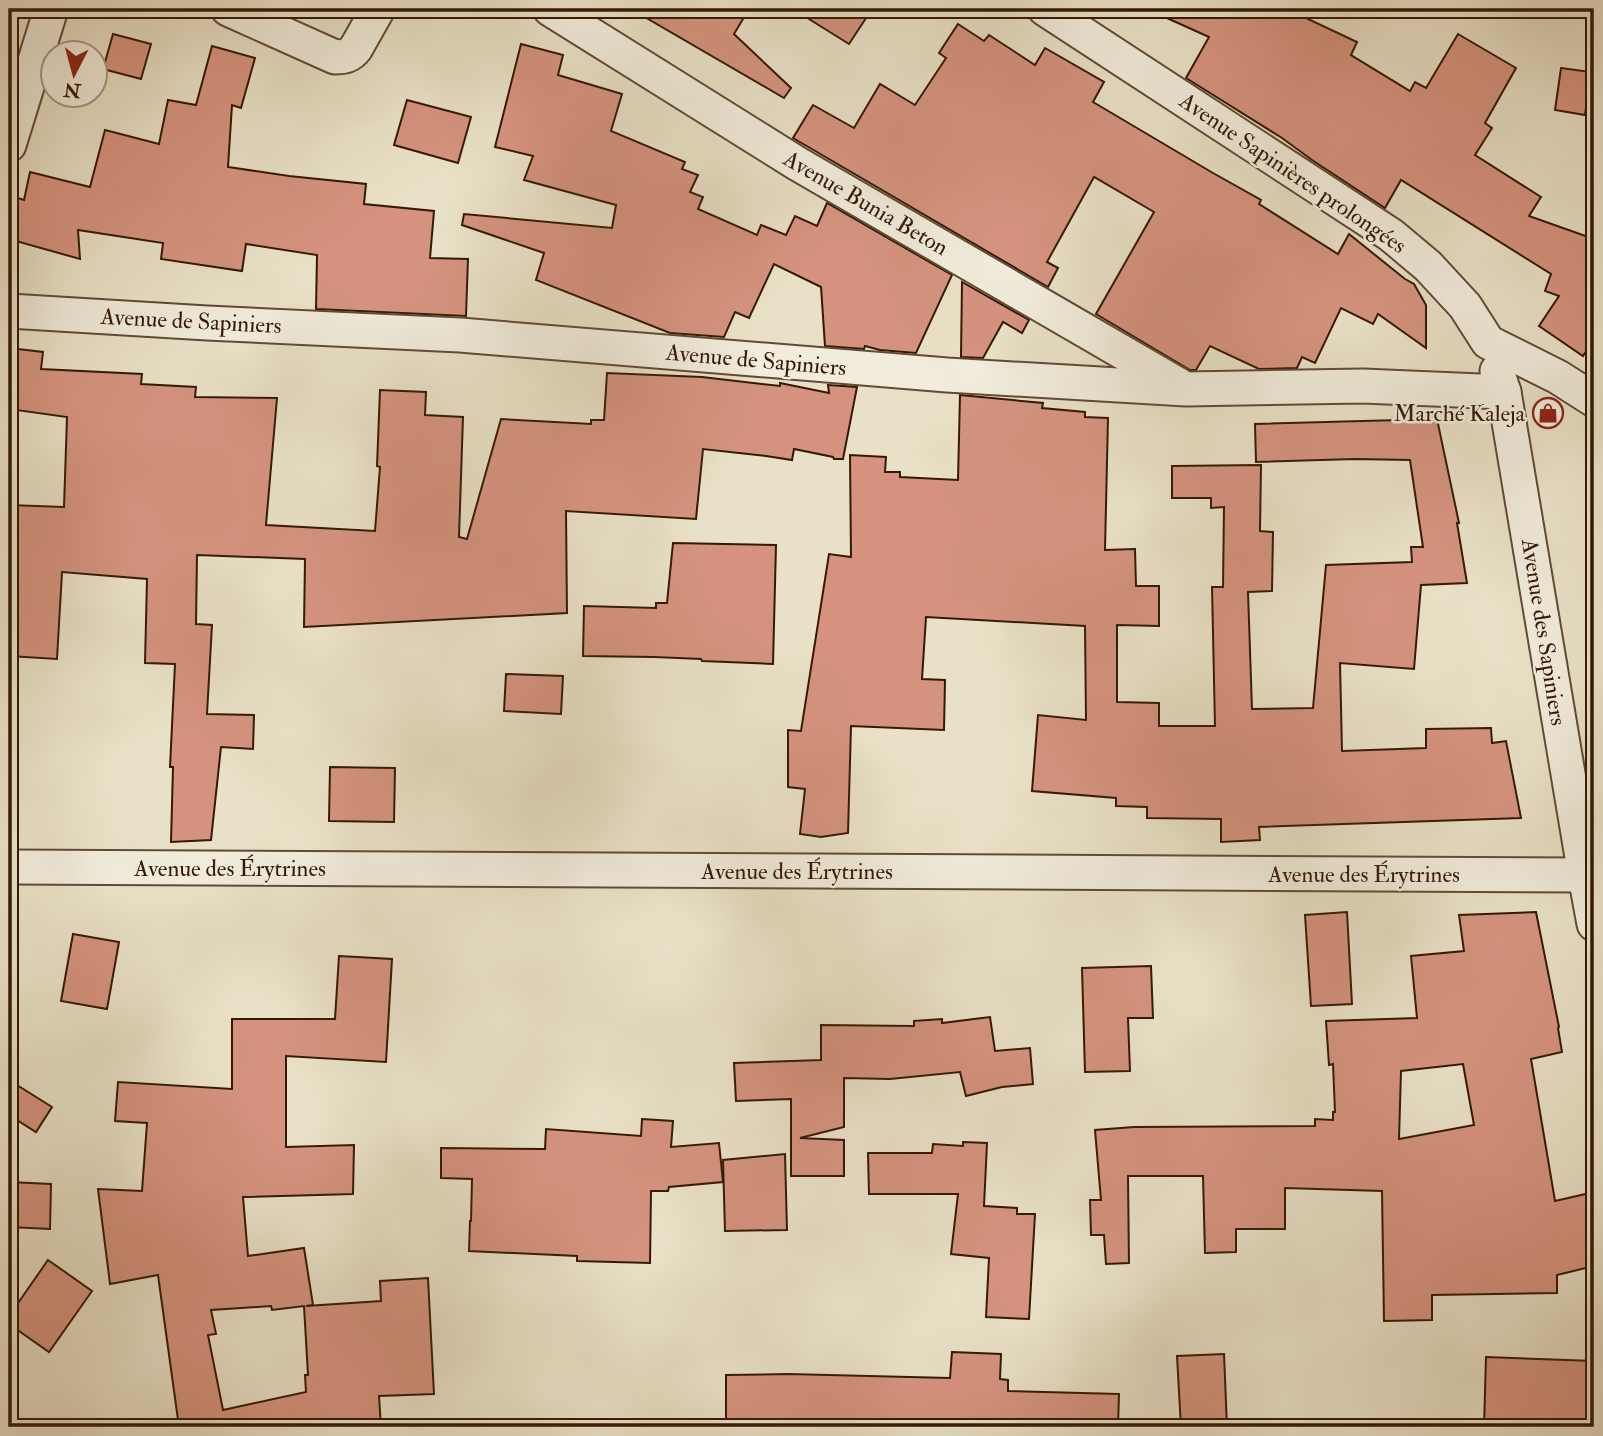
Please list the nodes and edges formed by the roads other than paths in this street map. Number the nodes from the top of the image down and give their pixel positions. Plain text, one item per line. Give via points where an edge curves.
1 (51, 9) edge
2 (228, 9) edge
3 (378, 9) edge
4 (551, 9) edge
5 (1045, 9) edge
6 (9, 145) edge
7 (9, 311) edge
8 (1488, 342) junction
9 (1186, 389) junction
10 (1504, 393) junction
11 (1594, 400) edge
12 (9, 867) edge
13 (1585, 876) junction
14 (1594, 924) edge

1 - 6 street
2 - 3 street via 342,57 353,53
4 - 9 street, Avenue Bunia Beton via 798,164
5 - 8 street, Avenue Sapinières prolongées via 1391,234 1465,306
7 - 9 street, Avenue de Sapiniers via 460,335 947,375
8 - 10 street, Avenue des Sapiniers
8 - 11 street
9 - 10 street, Avenue de Sapiniers via 1363,386
10 - 13 street, Avenue des Sapiniers
12 - 13 street, Avenue des Érytrines
13 - 14 street, Avenue des Sapiniers

